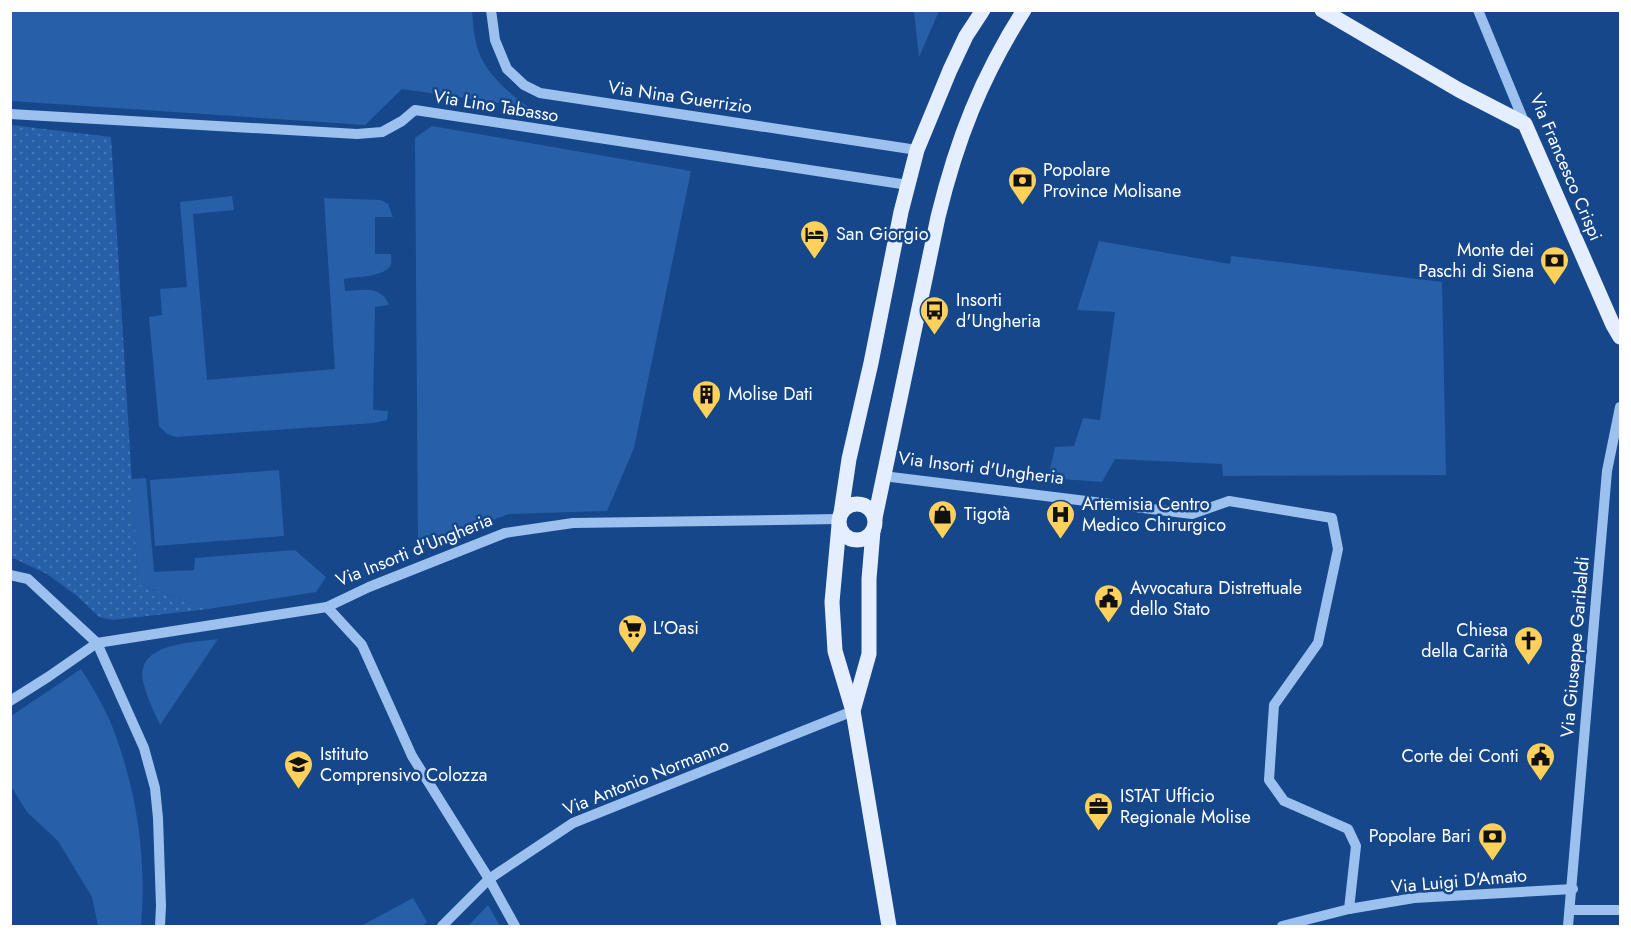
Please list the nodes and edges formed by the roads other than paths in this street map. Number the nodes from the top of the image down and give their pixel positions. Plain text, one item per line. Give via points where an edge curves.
1 (491, 10) edge
2 (983, 10) edge
3 (1024, 10) edge
4 (1322, 10) edge
5 (1478, 10) edge
6 (10, 114) edge
7 (1525, 124) junction
8 (917, 150) junction
9 (908, 185) junction
10 (1620, 337) edge
11 (1620, 407) edge
12 (884, 476) junction
13 (840, 519) junction
14 (874, 525) junction
15 (10, 575) edge
16 (327, 607) junction
17 (97, 643) junction
18 (10, 701) edge
19 (854, 711) junction
20 (489, 879) junction
21 (1573, 889) junction
22 (1349, 909) junction
23 (1571, 910) junction
24 (1620, 910) edge
25 (160, 927) edge
26 (442, 927) edge
27 (515, 927) edge
28 (889, 927) edge
29 (1282, 927) edge
30 (1568, 927) edge

1 - 8 street, Via Nina Guerrizio via 495,40 507,69 540,93
2 - 8 main road, Via Insorti d'Ungheria via 966,36
3 - 12 main road, Via Insorti d'Ungheria via 983,83 949,172
4 - 7 main road
5 - 7 street, Via Francesco Crispi
6 - 9 street, Via Lino Tabasso via 357,134 382,132 416,110
7 - 10 main road, Via Francesco Crispi
8 - 9 main road, Via Insorti d'Ungheria
9 - 13 main road, Via Insorti d'Ungheria via 849,459
11 - 21 street, Via Giuseppe Garibaldi via 1606,482 1598,563
12 - 14 main road, Via Insorti d'Ungheria
12 - 22 street, Via Insorti d'Ungheria via 1192,514 1230,501 1332,518 1338,549 1318,643 1274,705 1269,780 1284,801 1348,830 1356,846
13 - 14 main road via 850,505 857,504 868,508
13 - 14 main road via 845,535 855,540 866,538
13 - 16 street, Via Insorti d'Ungheria via 573,523 505,533
13 - 19 main road, Via Insorti d'Ungheria via 832,602 835,651
14 - 19 main road, Via Insorti d'Ungheria via 869,654
15 - 17 street via 28,579
16 - 17 street, Via Insorti d'Ungheria
16 - 20 street via 362,645 412,756
17 - 18 street
17 - 25 street via 144,748 155,788
19 - 20 street, Via Antonio Normanno via 573,823
19 - 28 main road, Via Insorti d'Ungheria
20 - 26 street, Via Antonio Normanno
20 - 27 street
21 - 22 street, Via Luigi D'Amato via 1414,898
21 - 23 street, Via Giuseppe Garibaldi
22 - 29 street, Via Luigi D'Amato
23 - 24 street
23 - 30 street, Via Giuseppe Garibaldi

